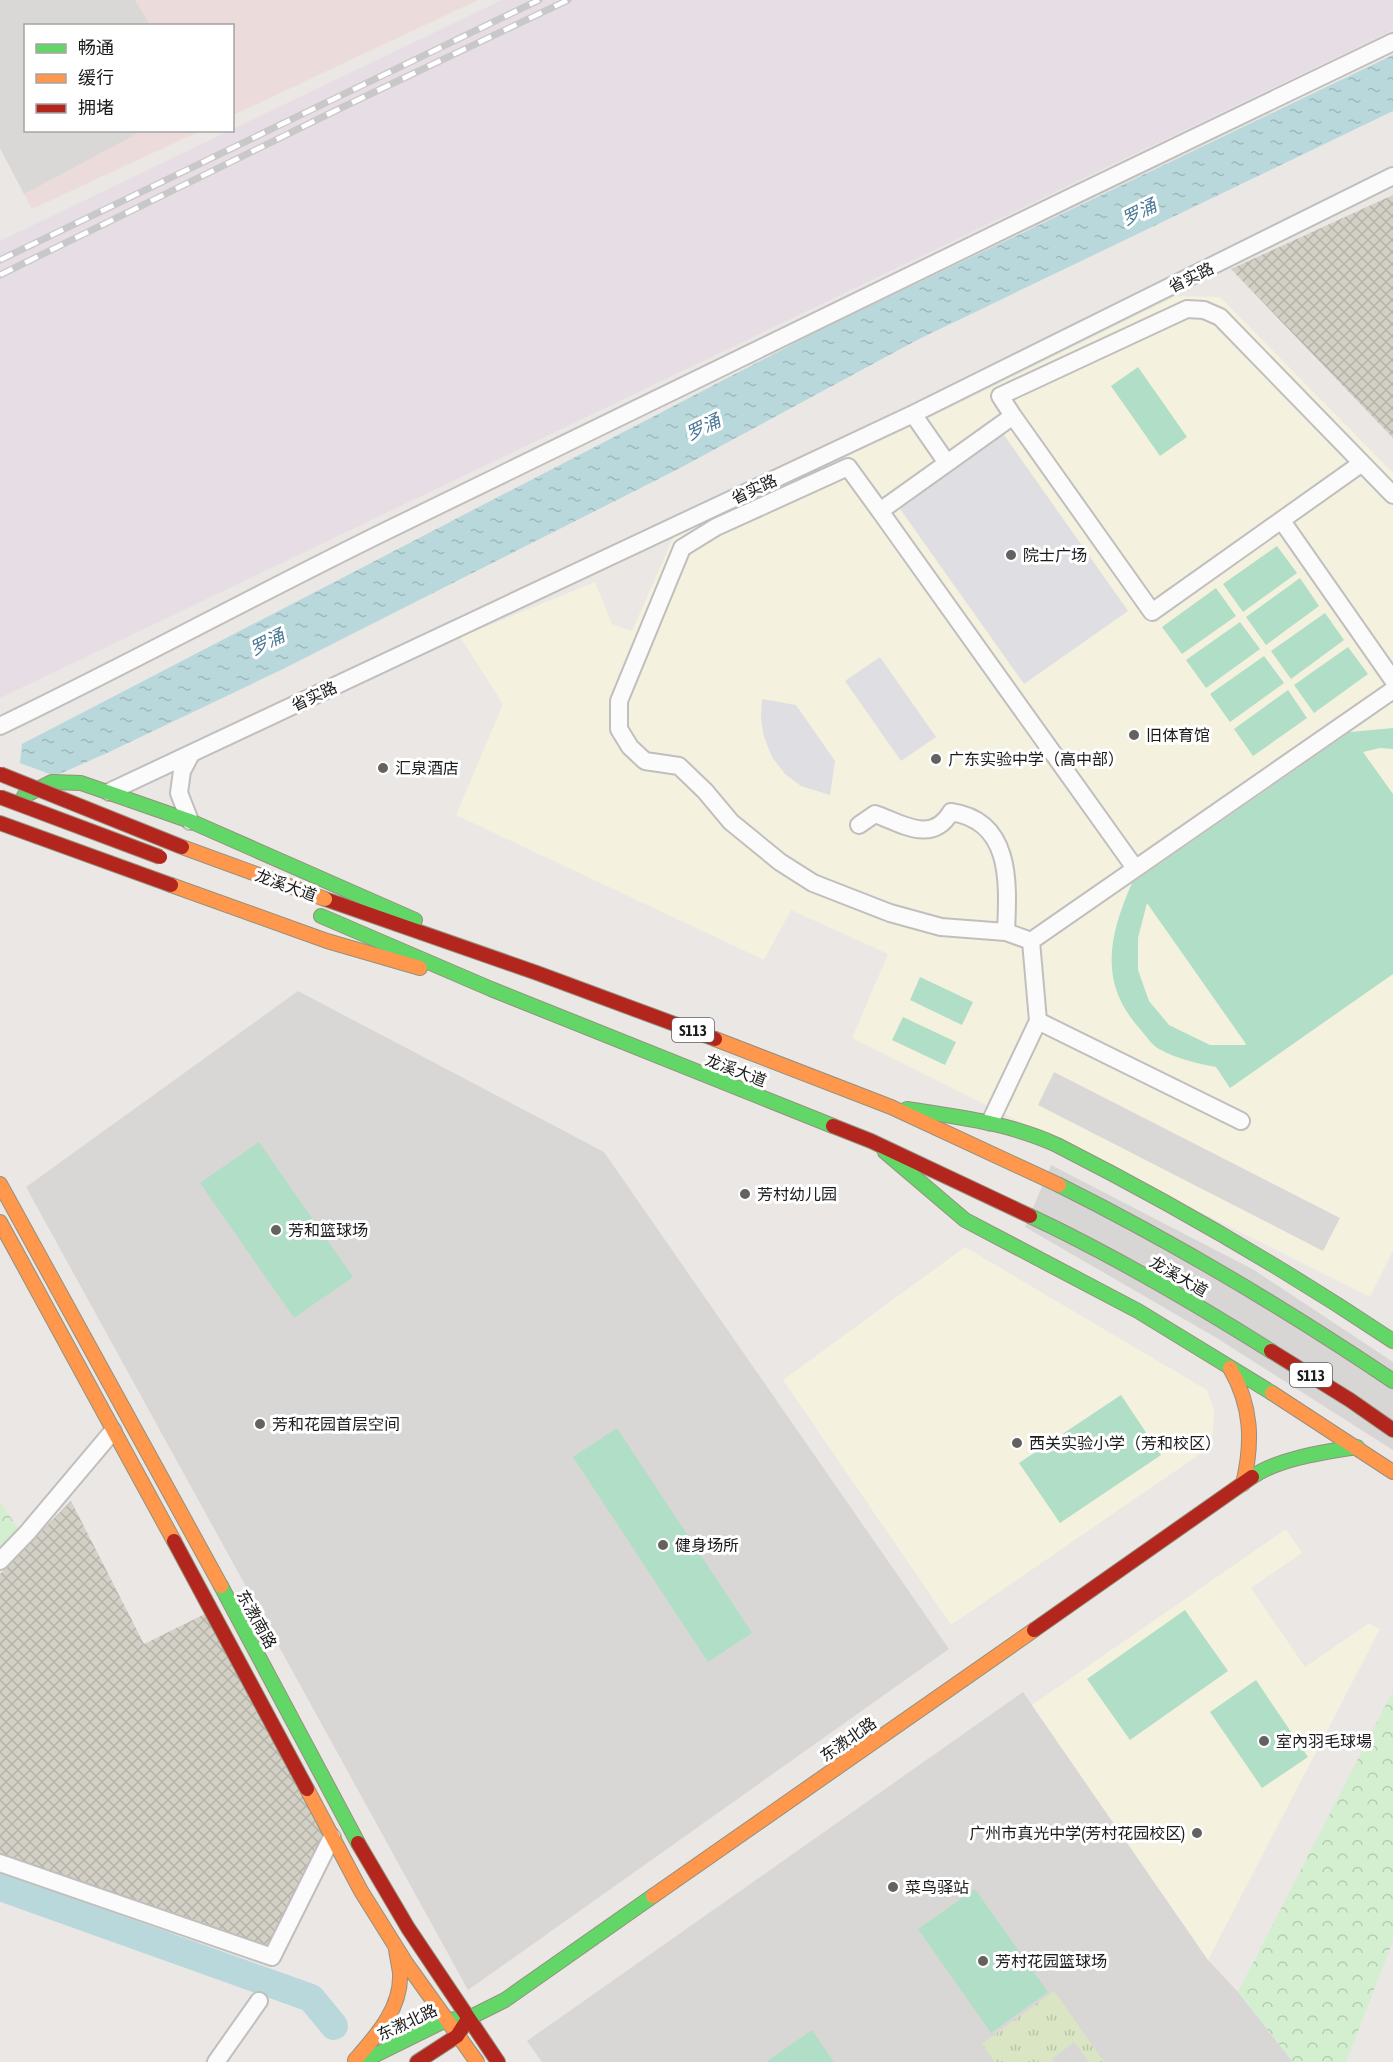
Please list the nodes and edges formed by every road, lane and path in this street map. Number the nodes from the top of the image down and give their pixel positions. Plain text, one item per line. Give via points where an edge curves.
1 (1393, 42) edge
2 (1393, 176) edge
3 (914, 414) junction
4 (1014, 416) junction
5 (947, 463) junction
6 (1362, 463) junction
7 (1393, 495) edge
8 (880, 511) junction
9 (1282, 521) junction
10 (1393, 680) edge
11 (1393, 690) edge
12 (0, 726) edge
13 (191, 754) junction
14 (0, 774) edge
15 (104, 791) junction
16 (0, 797) edge
17 (0, 809) edge
18 (190, 821) junction
19 (0, 823) edge
20 (859, 825) dead end
21 (24, 833) junction
22 (0, 834) edge
23 (169, 860) dead end
24 (1135, 868) junction
25 (316, 914) dead end
26 (1006, 932) junction
27 (1031, 942) junction
28 (496, 957) junction
29 (491, 989) junction
30 (1038, 1021) junction
31 (889, 1106) junction
32 (1241, 1121) dead end
33 (990, 1122) junction
34 (871, 1141) junction
35 (0, 1184) edge
36 (0, 1222) edge
37 (1393, 1341) edge
38 (1229, 1366) junction
39 (1393, 1382) edge
40 (1393, 1430) edge
41 (113, 1431) junction
42 (1357, 1447) junction
43 (1393, 1472) edge
44 (1243, 1484) junction
45 (0, 1561) edge
46 (332, 1837) junction
47 (0, 1863) edge
48 (396, 1947) junction
49 (259, 2001) dead end
50 (469, 2018) junction
51 (446, 2020) junction
52 (458, 2036) junction
53 (216, 2062) edge
54 (354, 2062) edge
55 (360, 2062) edge
56 (417, 2062) edge
57 (477, 2062) edge
58 (498, 2062) edge

1 - 12 street via 761,346
2 - 3 street, 省实路
3 - 5 street
3 - 13 street, 省实路
4 - 5 street
4 - 6 street via 1000,396 1187,309 1204,310 1220,316
4 - 9 street via 1152,612
5 - 8 street
6 - 7 street
6 - 9 street
8 - 24 street
8 - 26 street via 848,467 716,527 682,548 619,701 619,729 645,761 679,766 731,822 813,883 890,913 941,927
9 - 10 street
11 - 24 street
13 - 15 street, 省实路
13 - 18 street via 182,771 178,792
14 - 28 street, 龙溪大道 / S113, bridge via 325,900
15 - 17 street via 81,783 52,782
15 - 18 street
15 - 21 street via 73,791 51,801 32,817
16 - 23 street, bridge
18 - 28 street
19 - 21 street
20 - 26 street via 875,814 918,830 934,828 946,822 951,812 983,824 1006,866
21 - 22 street
21 - 29 street via 327,941
24 - 27 street
25 - 29 street, 龙溪大道 / S113
26 - 27 street
27 - 30 street
28 - 31 street, 龙溪大道 / S113
29 - 34 street, 龙溪大道 / S113
30 - 32 street
30 - 33 street
31 - 33 street
31 - 39 street, 龙溪大道 / S113 via 1094,1203 1249,1289
33 - 37 street via 1022,1130 1181,1210 1262,1256
34 - 38 street via 965,1220 1138,1311
34 - 40 street, 龙溪大道 / S113 via 1093,1247 1226,1322
35 - 50 street, 东漖南路 via 358,1842 408,1928
36 - 41 street, 东漖南路
38 - 42 street
38 - 44 street via 1242,1385 1250,1423
41 - 45 street
41 - 46 street, 东漖南路
42 - 43 street
42 - 44 street, 东漖北路 via 1285,1462
44 - 50 street, 东漖北路 via 505,2000
46 - 47 street via 272,1957
46 - 48 street, 东漖南路
48 - 51 street, 东漖南路
48 - 54 street via 400,1974 393,2007
49 - 53 street
50 - 51 street, 东漖北路
50 - 52 street, 东漖北路
50 - 58 street, 东漖南路
51 - 52 street, 东漖南路
51 - 55 street, 东漖北路
52 - 56 street, 东漖北路
52 - 57 street, 东漖南路

